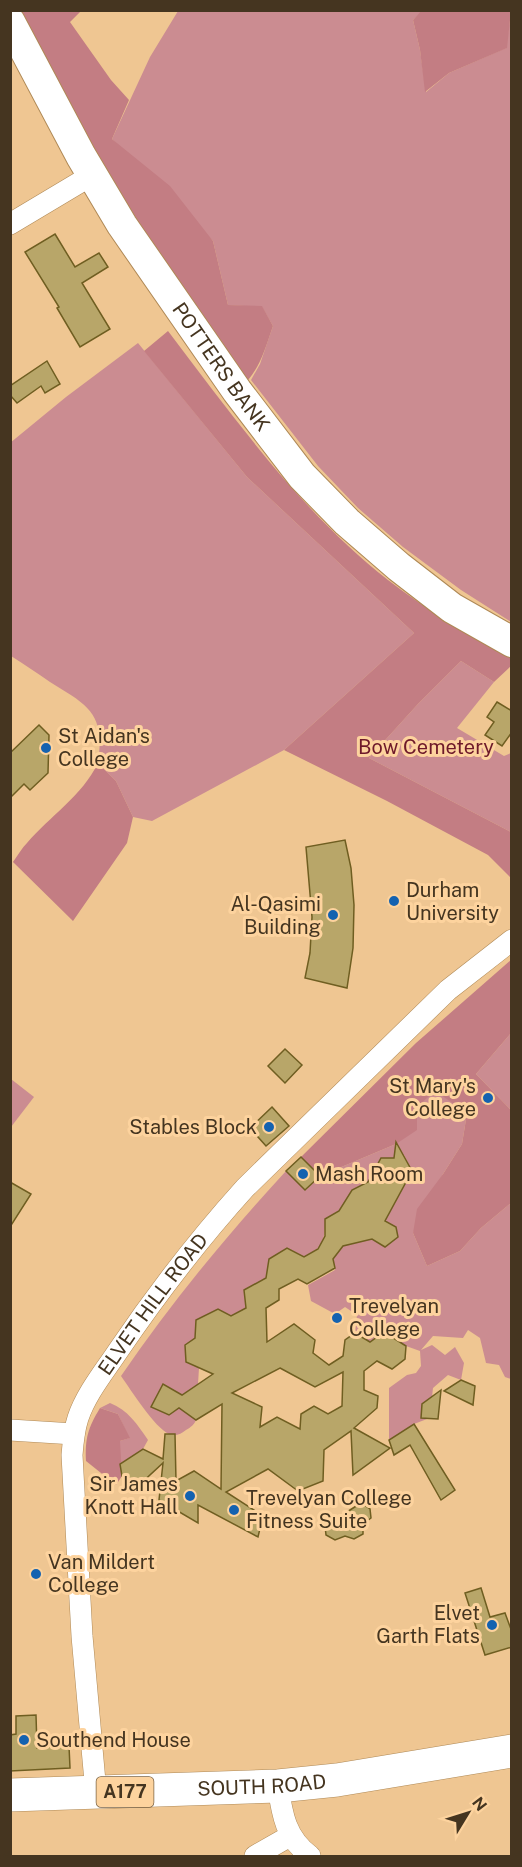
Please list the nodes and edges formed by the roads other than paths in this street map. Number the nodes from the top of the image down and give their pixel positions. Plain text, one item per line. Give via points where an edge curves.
1 (10, 22) edge
2 (92, 175) junction
3 (10, 224) edge
4 (512, 642) edge
5 (512, 940) edge
6 (10, 1430) edge
7 (74, 1434) junction
8 (512, 1751) edge
9 (278, 1786) junction
10 (96, 1793) junction
11 (10, 1795) edge
12 (290, 1836) junction
13 (255, 1857) edge
14 (310, 1857) edge

1 - 2 street, POTTERS BANK
2 - 3 street
2 - 4 street, POTTERS BANK via 161,283 302,476 399,567 452,608
5 - 7 street, ELVET HILL ROAD via 430,1007 274,1158 216,1220 101,1376 85,1403
6 - 7 street
7 - 10 street, ELVET HILL ROAD via 72,1464 82,1636
8 - 9 main road, SOUTH ROAD / A177
9 - 10 main road, SOUTH ROAD / A177
9 - 12 street
10 - 11 main road, SOUTH ROAD / A177
12 - 13 street
12 - 14 street

